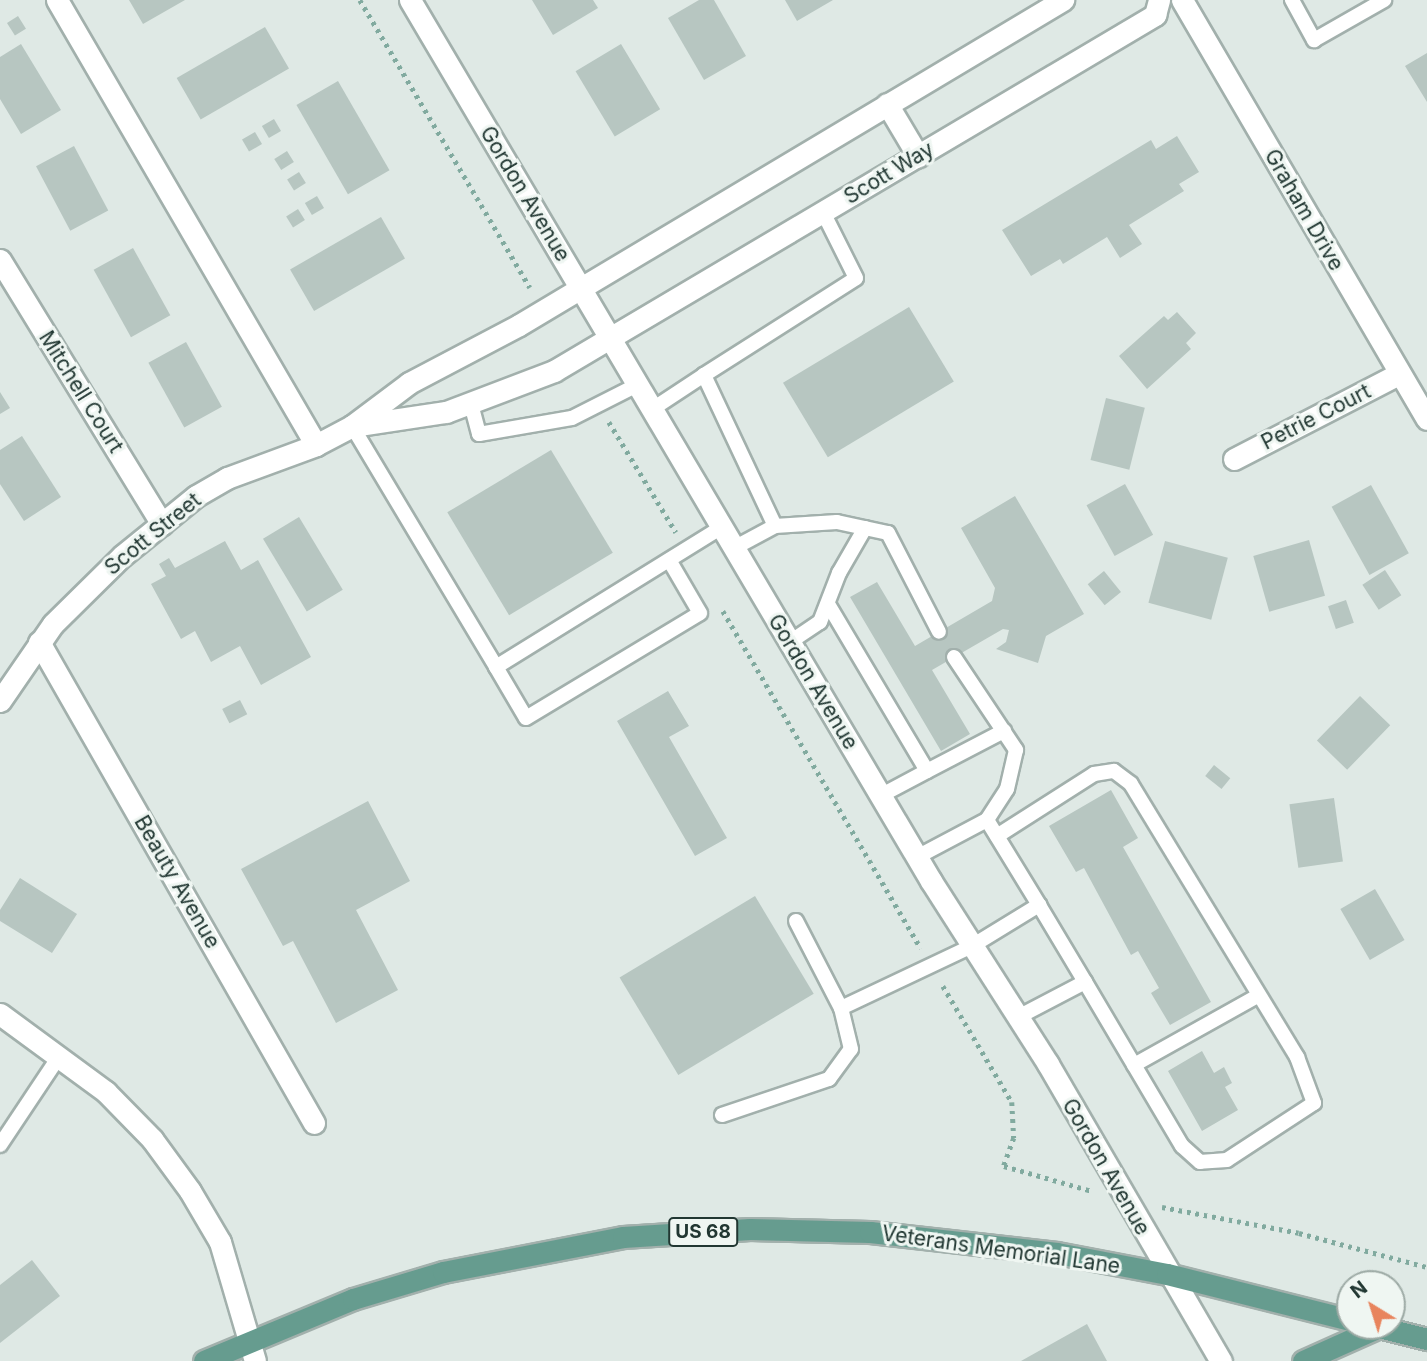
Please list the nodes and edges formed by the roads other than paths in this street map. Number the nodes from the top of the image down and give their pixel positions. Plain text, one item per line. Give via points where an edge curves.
1 (57, 0) edge
2 (410, 0) edge
3 (1063, 0) edge
4 (1159, 0) edge
5 (1182, 0) edge
6 (1292, 0) edge
7 (1384, 0) edge
8 (887, 104) junction
9 (918, 156) junction
10 (823, 212) junction
11 (0, 260) edge
12 (580, 286) junction
13 (609, 339) junction
14 (1399, 374) junction
15 (704, 376) junction
16 (637, 385) junction
17 (471, 404) junction
18 (652, 410) junction
19 (1427, 419) edge
20 (352, 426) junction
21 (316, 445) junction
22 (1234, 459) dead end
23 (162, 524) junction
24 (775, 526) junction
25 (722, 527) junction
26 (865, 528) junction
27 (734, 548) junction
28 (669, 560) junction
29 (828, 604) junction
30 (939, 632) dead end
31 (39, 642) junction
32 (790, 642) junction
33 (954, 657) dead end
34 (496, 667) junction
35 (0, 701) edge
36 (1004, 730) junction
37 (927, 771) junction
38 (880, 796) junction
39 (987, 820) junction
40 (997, 836) junction
41 (917, 857) junction
42 (1039, 905) junction
43 (796, 921) dead end
44 (972, 946) junction
45 (1085, 982) junction
46 (1259, 995) junction
47 (841, 1008) junction
48 (0, 1014) edge
49 (1018, 1017) junction
50 (60, 1055) junction
51 (1134, 1065) junction
52 (722, 1115) dead end
53 (314, 1122) dead end
54 (0, 1145) edge
55 (1167, 1275) junction
56 (1336, 1317) edge
57 (1406, 1334) edge
58 (1427, 1339) edge
59 (251, 1340) junction
60 (1347, 1340) edge
61 (204, 1361) edge
62 (255, 1361) edge
63 (1221, 1361) edge
64 (1303, 1361) edge

1 - 21 street
2 - 12 street, Gordon Avenue
3 - 8 street
4 - 9 street, Scott Way via 1155,15
5 - 14 street, Graham Drive
6 - 7 lane via 1314,40
8 - 9 street
8 - 12 street
9 - 10 street, Scott Way
10 - 13 street, Scott Way
10 - 15 lane via 856,278
11 - 23 street, Mitchell Court
12 - 13 street, Gordon Avenue
12 - 20 street, Scott Street via 519,325 409,383
13 - 16 street, Gordon Avenue
13 - 17 street, Scott Street via 554,371
14 - 19 street, Graham Drive
14 - 22 street, Petrie Court
15 - 18 lane
15 - 24 lane
16 - 17 lane via 572,418 479,434
16 - 18 street, Gordon Avenue
17 - 20 street, Scott Street via 404,421
18 - 25 street, Gordon Avenue
20 - 21 street, Scott Street
20 - 34 lane
21 - 23 street, Scott Street via 227,478
23 - 31 street, Scott Street via 122,556
24 - 26 lane via 838,522
24 - 27 lane
25 - 27 street, Gordon Avenue
25 - 28 lane
26 - 29 lane
26 - 30 lane via 888,533
27 - 32 street, Gordon Avenue
28 - 34 lane
28 - 34 lane via 700,613 526,718
29 - 32 lane via 820,622
29 - 37 lane
31 - 35 street, Scott Street
31 - 53 street, Beauty Avenue
32 - 38 street, Gordon Avenue
33 - 36 lane
36 - 37 lane
36 - 39 lane via 1016,750 1007,789
37 - 38 lane
38 - 41 street, Gordon Avenue
39 - 40 lane
39 - 41 lane
40 - 42 lane
40 - 46 lane via 1094,774 1114,771 1131,784
41 - 44 street, Gordon Avenue
42 - 44 lane
42 - 45 lane
43 - 47 lane
44 - 47 lane
44 - 49 street, Gordon Avenue
45 - 49 lane
45 - 51 lane
46 - 51 lane
46 - 51 lane via 1297,1057 1314,1103 1227,1160 1200,1162 1181,1146
47 - 52 lane via 851,1049 829,1079
48 - 50 street
49 - 55 street, Gordon Avenue
50 - 54 lane
50 - 59 street via 130,1116 190,1191 220,1242
55 - 56 main road, Veterans Memorial Lane / US 68
55 - 59 main road, Veterans Memorial Lane / US 68 via 1057,1253 870,1232 750,1229 623,1237 443,1272 354,1299
55 - 63 street, Gordon Avenue
57 - 58 main road
59 - 61 main road, Veterans Memorial Lane / US 68
59 - 62 street
60 - 64 main road

